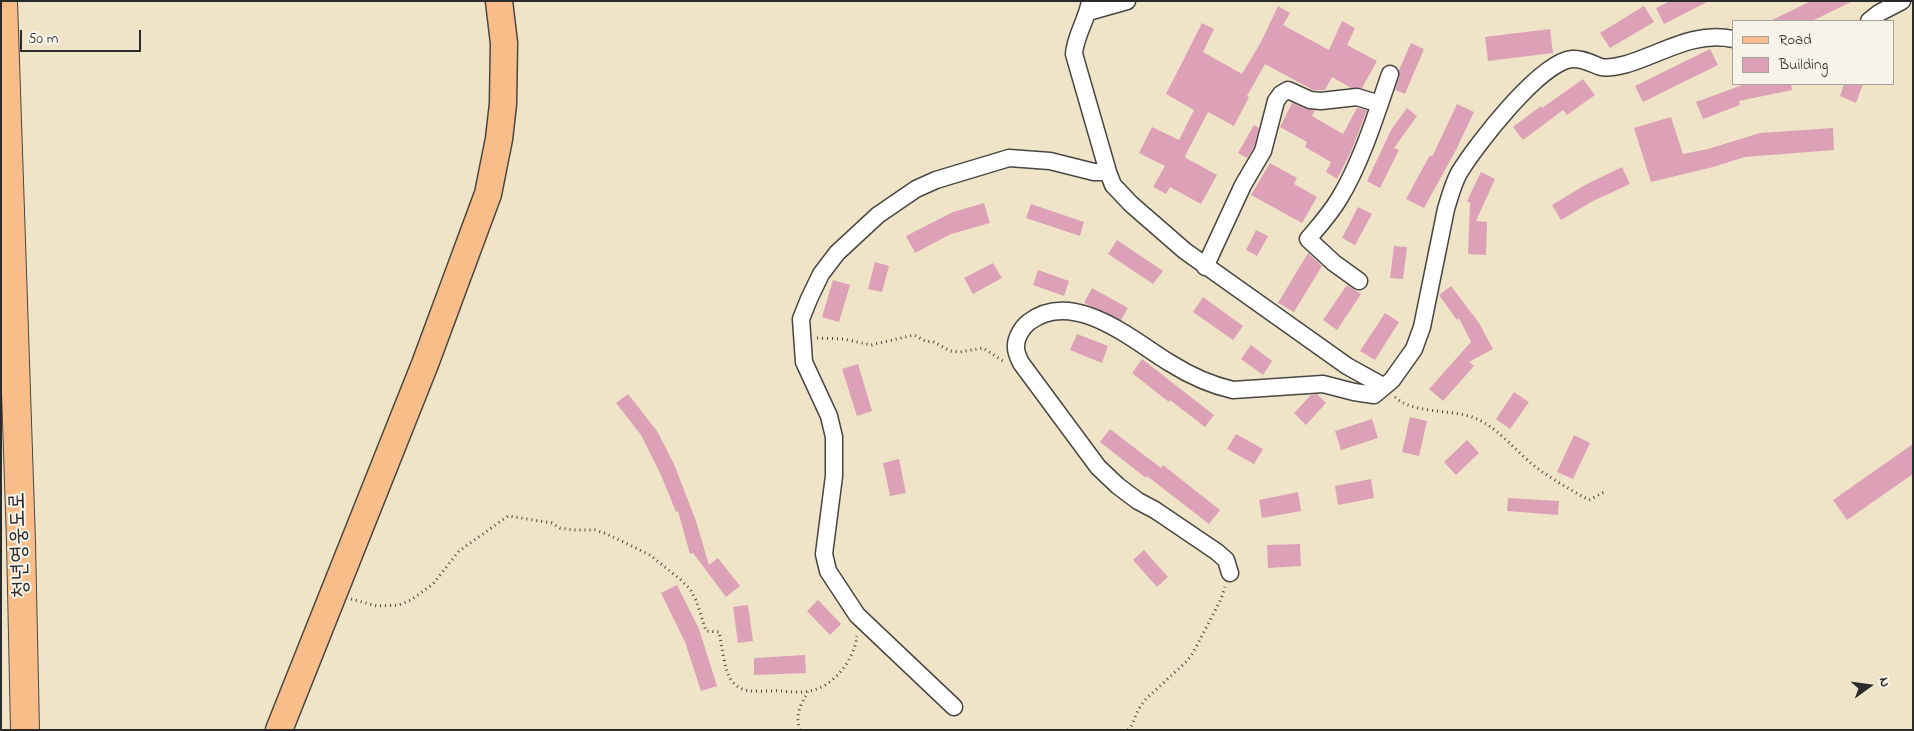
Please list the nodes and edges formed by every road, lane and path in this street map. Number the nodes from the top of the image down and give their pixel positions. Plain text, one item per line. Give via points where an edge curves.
1 (3, 1) edge
2 (499, 1) edge
3 (1127, 1) edge
4 (1902, 1) edge
5 (1089, 7) edge
6 (1870, 20) edge
7 (1732, 39) edge
8 (1390, 74) dead end
9 (1380, 104) junction
10 (1108, 172) junction
11 (1205, 267) junction
12 (1359, 281) dead end
13 (801, 340) junction
14 (1021, 363) junction
15 (1384, 386) junction
16 (1606, 491) dead end
17 (1230, 573) joint
18 (334, 595) junction
19 (857, 615) junction
20 (808, 692) junction
21 (954, 706) dead end
22 (25, 730) edge
23 (278, 730) edge
24 (800, 730) edge
25 (1128, 730) edge

1 - 22 highway, 청년영웅도로
2 - 18 main road via 504,43 503,104 488,194
3 - 5 street
4 - 6 street
5 - 10 street via 1074,54
7 - 15 street via 1710,36 1612,68 1573,59 1550,69 1521,95 1492,127 1451,190 1422,327 1414,349
8 - 9 street
9 - 11 street via 1357,97 1310,100 1288,90 1281,94 1276,101 1263,151 1243,185
9 - 12 street via 1349,181 1308,239
10 - 11 street via 1130,204
10 - 13 street via 1094,172 1050,161 1010,158 916,189 878,215 837,252 808,299 801,319
11 - 15 street via 1347,366
13 - 14 path via 832,337 871,345 914,335 950,351 982,348 1008,363
13 - 19 street via 804,362 829,416 834,437 834,476 824,554 828,571
14 - 15 street via 1016,349 1026,324 1047,312 1058,310 1107,323 1171,364 1220,387 1233,390 1323,384 1374,395
14 - 17 street via 1098,467 1138,501 1217,552 1226,560
15 - 16 path via 1399,401 1476,419 1490,427 1537,468 1589,500
17 - 25 path via 1221,599 1193,653 1146,699
18 - 20 path via 377,606 399,605 411,600 433,584 459,551 508,516 552,523 560,528 595,530 650,555 682,580 696,600 706,631 719,632 730,680 740,689 751,692
18 - 23 main road
19 - 20 path via 857,640 851,657 829,683
19 - 21 street
20 - 24 path via 798,709

